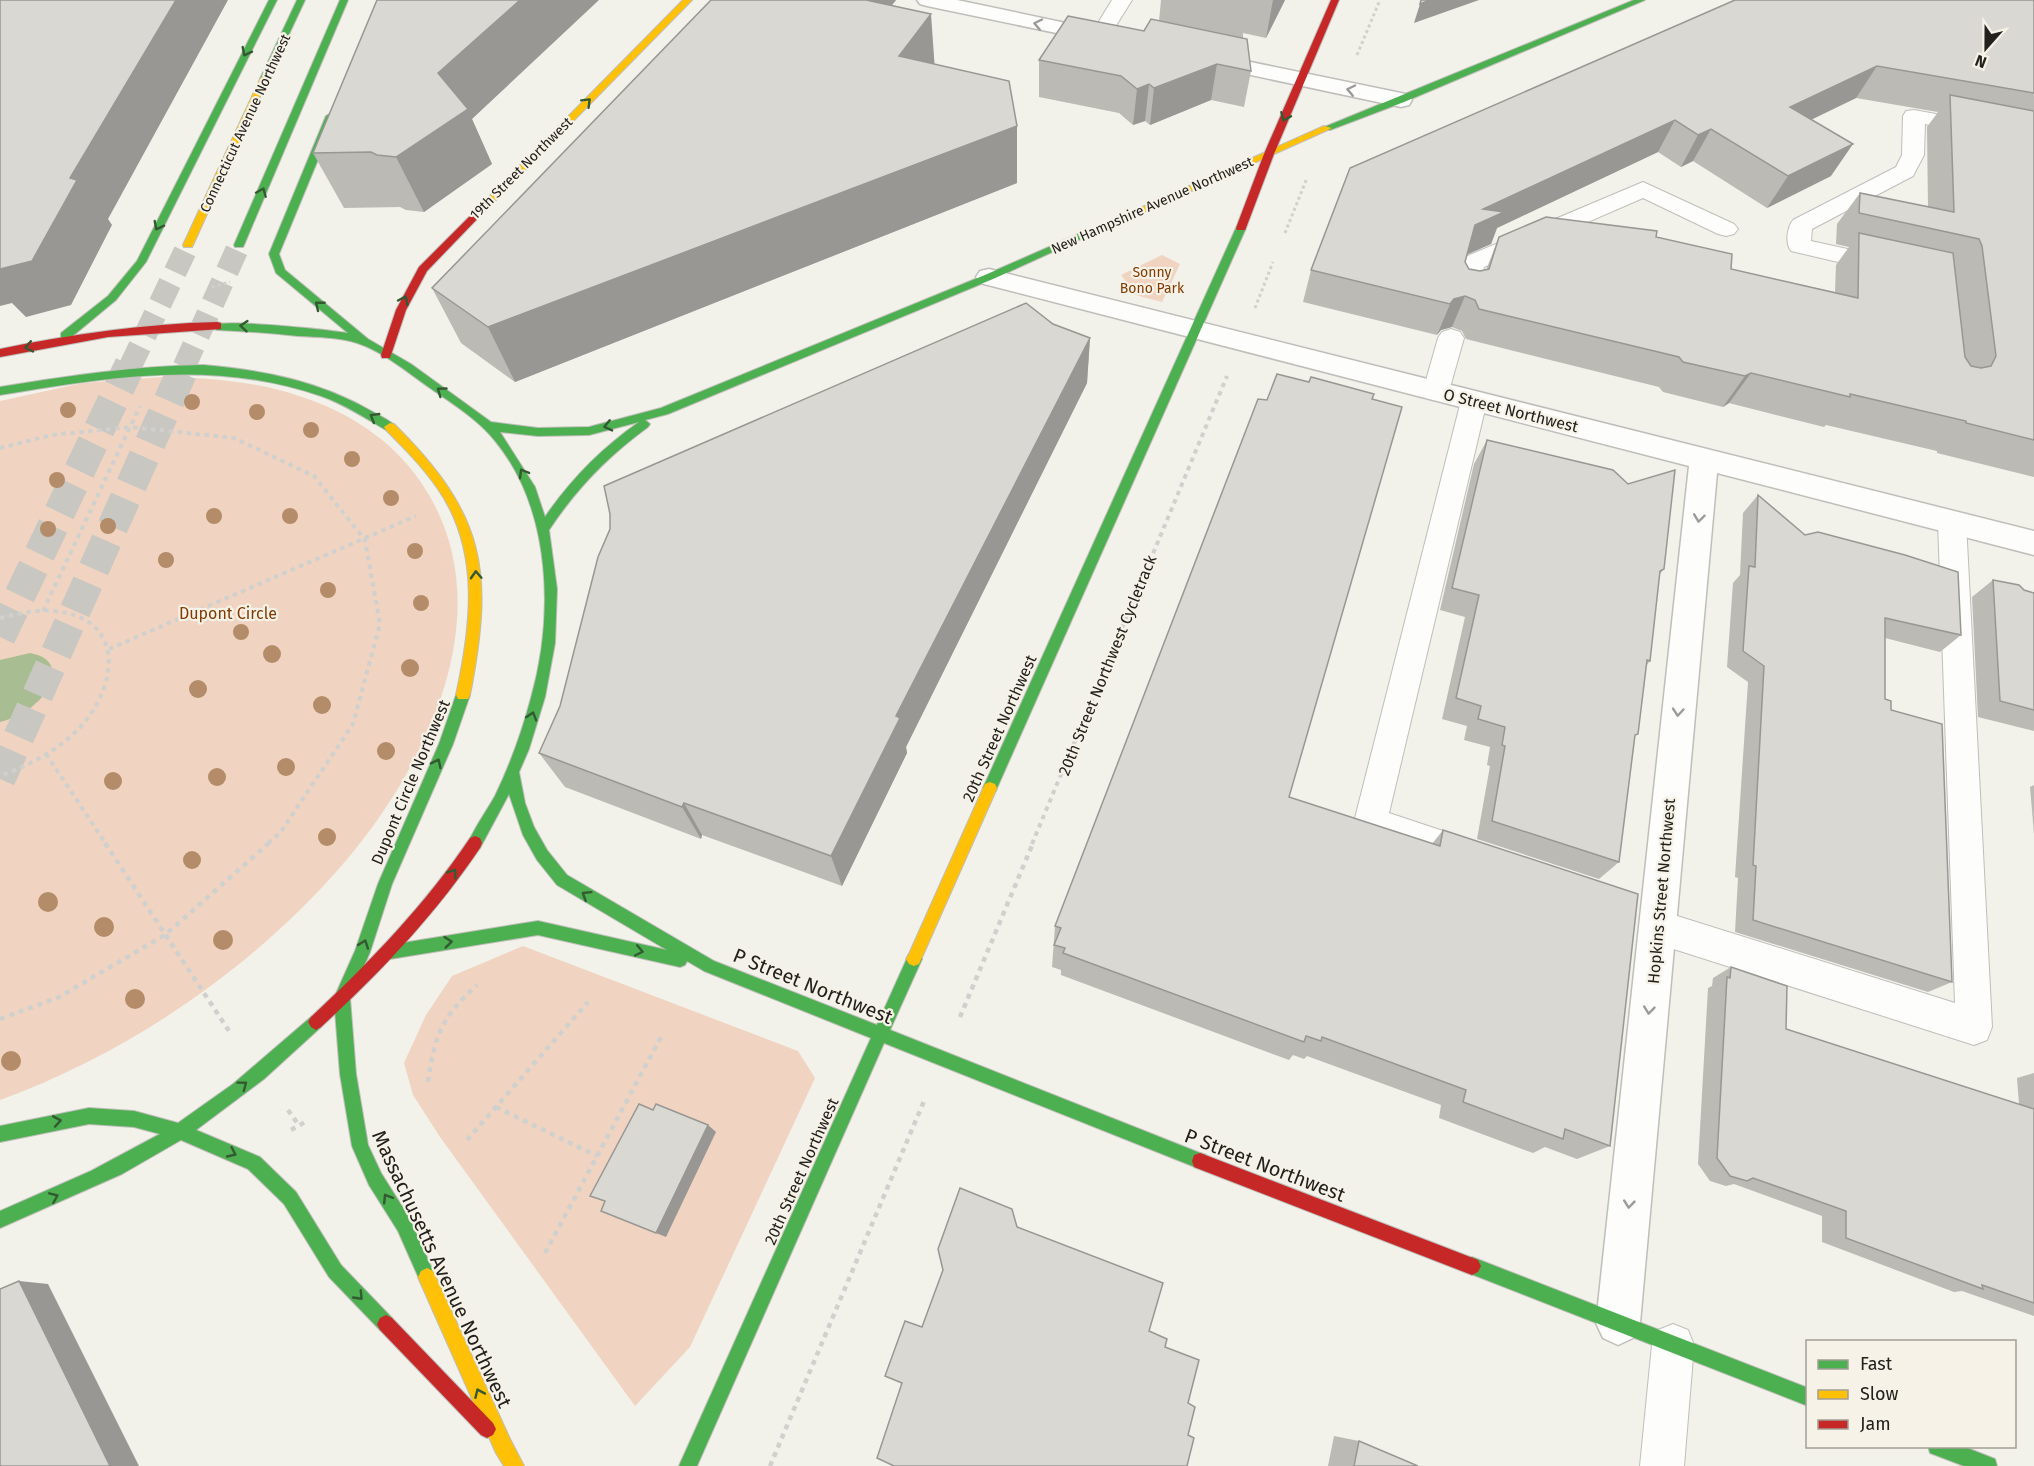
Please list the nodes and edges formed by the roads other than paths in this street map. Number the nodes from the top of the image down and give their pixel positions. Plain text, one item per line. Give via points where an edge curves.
1 (273, 0) edge
2 (301, 0) edge
3 (344, 0) edge
4 (688, 0) edge
5 (927, 0) edge
6 (1122, 0) edge
7 (1335, 0) edge
8 (1641, 0) edge
9 (1100, 36) junction
10 (1122, 41) edge
11 (1190, 56) edge
12 (1301, 79) junction
13 (338, 99) edge
14 (1401, 100) junction
15 (2034, 139) edge
16 (1269, 154) junction
17 (1726, 229) dead end
18 (188, 245) tunnel mouth
19 (239, 245) tunnel mouth
20 (1908, 270) edge
21 (989, 277) junction
22 (1466, 292) edge
23 (1195, 330) junction
24 (1451, 338) edge
25 (58, 340) junction
26 (364, 342) junction
27 (0, 353) edge
28 (386, 355) junction
29 (0, 391) edge
30 (1436, 391) junction
31 (1474, 401) junction
32 (664, 411) junction
33 (488, 426) junction
34 (1704, 459) junction
35 (1952, 522) junction
36 (544, 527) junction
37 (2034, 543) edge
38 (512, 771) junction
39 (1503, 866) edge
40 (1625, 906) edge
41 (1658, 922) junction
42 (390, 952) junction
43 (709, 966) junction
44 (342, 998) junction
45 (880, 1034) junction
46 (178, 1131) junction
47 (0, 1134) edge
48 (0, 1220) edge
49 (1618, 1323) junction
50 (1672, 1345) junction
51 (1806, 1395) edge
52 (503, 1446) junction
53 (1942, 1448) edge
54 (515, 1466) edge
55 (688, 1466) edge
56 (1662, 1466) edge
57 (1988, 1466) edge

1 -> 25 main road via 141,262 112,298
2 - 18 main road, Connecticut Avenue Northwest
19 -> 3 main road
28 -> 4 main road, 19th Street Northwest via 400,309 423,269
9 -> 5 street
6 - 9 lane
7 - 12 main road, 20th Street Northwest
8 - 14 main road, New Hampshire Avenue Northwest
9 - 10 street
11 - 12 street
14 -> 12 street
12 -> 16 main road, 20th Street Northwest
26 -> 13 main road via 291,282 280,271 274,254
14 - 16 main road, New Hampshire Avenue Northwest
15 - 20 lane via 1914,116 1913,154 1905,171 1801,225 1799,246
16 - 21 main road, New Hampshire Avenue Northwest
16 - 23 main road, 20th Street Northwest via 1237,239
17 - 22 lane via 1643,189 1473,263
21 - 23 street, O Street Northwest
21 - 32 main road, New Hampshire Avenue Northwest
23 - 30 street, O Street Northwest
23 - 45 main road, 20th Street Northwest
24 - 30 lane
26 -> 25 main road, Dupont Circle Northwest via 267,328 208,325 174,325
25 -> 27 main road, Dupont Circle Northwest
26 - 28 main road, Dupont Circle Northwest
33 -> 28 main road, Dupont Circle Northwest
44 -> 29 main road, Dupont Circle Northwest via 385,884 447,744 474,650 476,564 454,500 416,450 390,427 328,394 290,381 242,371 156,368
30 - 31 street, O Street Northwest
31 - 34 street, O Street Northwest
31 - 39 lane via 1370,822
32 -> 33 main road, New Hampshire Avenue Northwest via 589,431 538,432
32 - 36 main road, New Hampshire Avenue Northwest via 605,452 565,495
36 -> 33 main road, Dupont Circle Northwest via 524,473
34 - 35 street, O Street Northwest
34 -> 41 street, Hopkins Street Northwest
35 - 37 street, O Street Northwest
35 - 41 lane via 1974,1027
38 -> 36 main road, Dupont Circle Northwest via 540,689 547,653 552,577
42 -> 38 main road, Dupont Circle Northwest via 471,849 497,806
43 -> 38 main road, P Street Northwest via 562,880 529,837 518,807
40 - 41 lane
41 -> 49 street, Hopkins Street Northwest
42 -> 43 main road, P Street Northwest via 538,928
42 - 44 main road, Dupont Circle Northwest
43 - 45 main road, P Street Northwest
46 -> 44 main road, Dupont Circle Northwest via 290,1048
52 -> 44 main road, Massachusetts Avenue Northwest via 404,1225 360,1146 348,1074
45 - 49 main road, P Street Northwest
45 - 55 main road, 20th Street Northwest
47 -> 46 main road via 89,1116 134,1119
48 -> 46 main road, Dupont Circle Northwest via 126,1163
46 -> 52 main road, Massachusetts Avenue Northwest via 254,1162 290,1198 335,1271
49 - 50 main road, P Street Northwest
50 - 51 main road, P Street Northwest
50 - 56 lane
52 - 54 main road, Massachusetts Avenue Northwest
53 - 57 main road

